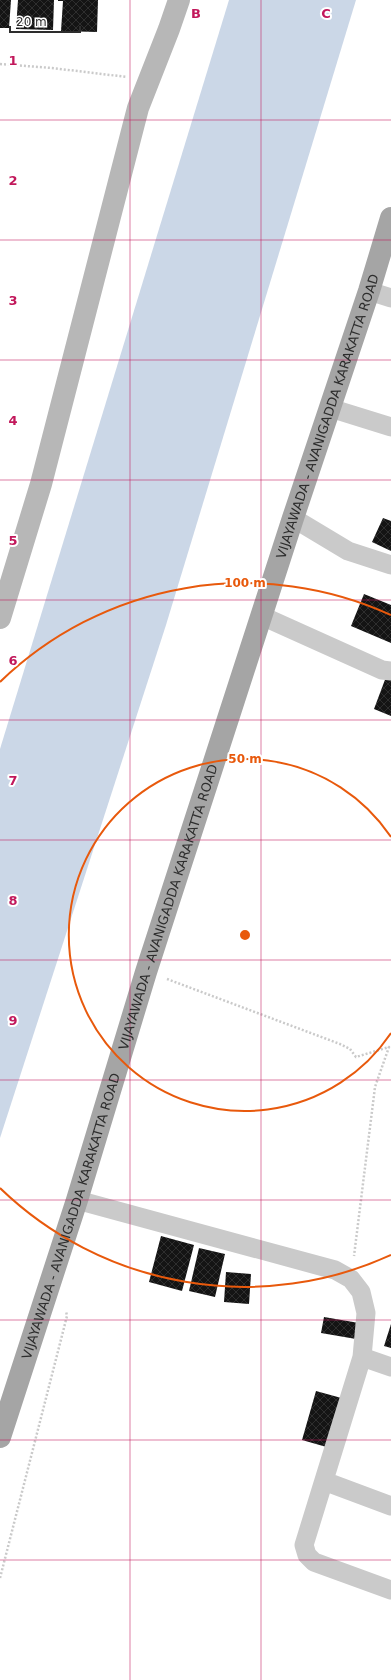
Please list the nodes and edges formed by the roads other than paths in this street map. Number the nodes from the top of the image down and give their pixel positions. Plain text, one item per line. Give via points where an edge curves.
1 (179, 0) edge
2 (391, 218) edge
3 (369, 291) junction
4 (391, 298) edge
5 (330, 408) junction
6 (391, 427) edge
7 (293, 518) junction
8 (391, 565) edge
9 (262, 616) junction
10 (0, 618) edge
11 (391, 672) edge
12 (77, 1200) junction
13 (362, 1358) junction
14 (391, 1367) edge
15 (0, 1437) edge
16 (324, 1481) junction
17 (391, 1506) edge
18 (391, 1590) edge

1 - 10 street via 138,108 41,484
2 - 3 main road, VIJAYAWADA - AVANIGADDA KARAKATTA ROAD
3 - 4 street
3 - 5 main road, VIJAYAWADA - AVANIGADDA KARAKATTA ROAD
5 - 6 street
5 - 7 main road, VIJAYAWADA - AVANIGADDA KARAKATTA ROAD
7 - 8 street via 348,551
7 - 9 main road, VIJAYAWADA - AVANIGADDA KARAKATTA ROAD
9 - 11 street
9 - 12 main road, VIJAYAWADA - AVANIGADDA KARAKATTA ROAD via 146,972
12 - 13 street via 335,1270 351,1279 361,1292 366,1313
12 - 15 main road, VIJAYAWADA - AVANIGADDA KARAKATTA ROAD
13 - 14 street
13 - 16 street
16 - 17 street
16 - 18 street via 304,1545 307,1555 314,1562

